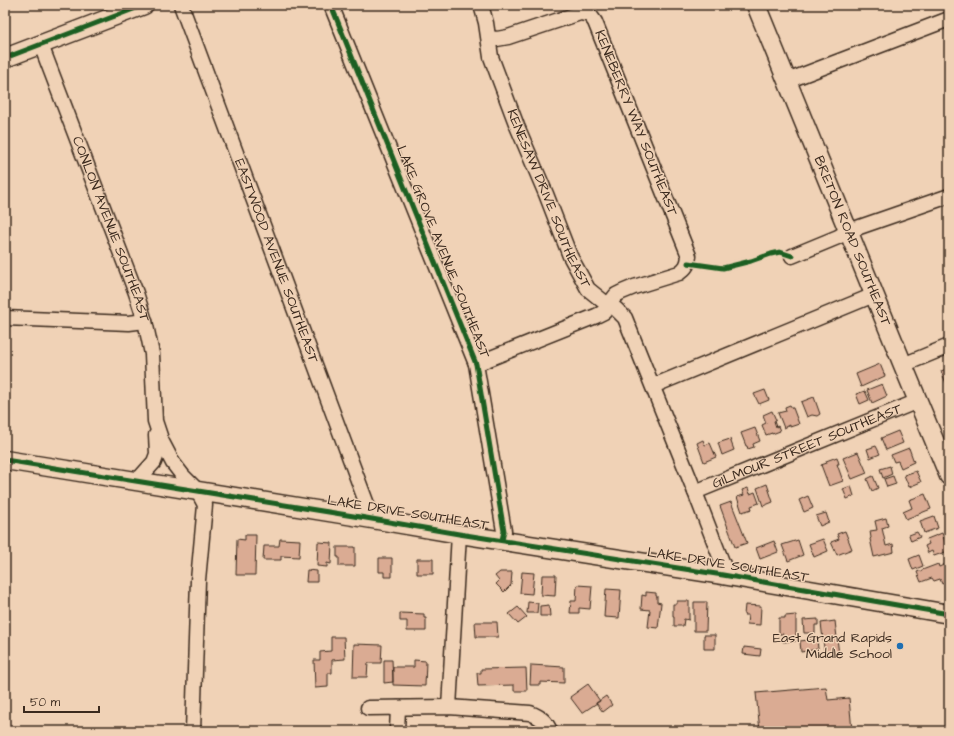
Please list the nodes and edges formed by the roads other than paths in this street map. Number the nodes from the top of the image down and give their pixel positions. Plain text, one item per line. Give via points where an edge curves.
1 (144, 5) edge
2 (181, 5) edge
3 (331, 5) edge
4 (481, 5) edge
5 (756, 5) edge
6 (949, 18) edge
7 (489, 38) junction
8 (41, 45) junction
9 (5, 58) edge
10 (788, 81) junction
11 (949, 196) edge
12 (848, 231) junction
13 (792, 256) dead end
14 (874, 295) junction
15 (609, 306) junction
16 (5, 318) edge
17 (145, 321) junction
18 (949, 346) edge
19 (476, 364) junction
20 (903, 365) junction
21 (653, 386) junction
22 (918, 402) junction
23 (155, 420) junction
24 (5, 460) edge
25 (949, 476) edge
26 (137, 481) junction
27 (197, 490) junction
28 (695, 492) junction
29 (366, 518) junction
30 (459, 534) junction
31 (502, 540) junction
32 (723, 576) junction
33 (949, 614) edge
34 (449, 707) junction
35 (368, 708) dead end
36 (398, 708) junction
37 (193, 731) edge
38 (397, 731) edge
39 (550, 731) edge

1 - 8 main road
2 - 29 street, EASTWOOD AVENUE SOUTHEAST via 368,507
3 - 19 street, LAKE GROVE AVENUE SOUTHEAST
4 - 7 street, KENESAW DRIVE SOUTHEAST
5 - 10 main road, BRETON ROAD SOUTHEAST
6 - 10 street
7 - 15 street, KENESAW DRIVE SOUTHEAST via 491,57 570,256 588,289
7 - 15 street, KENEBERRY WAY SOUTHEAST via 508,37 580,13 590,16 595,22 689,256 685,269 679,273 622,292 616,295
8 - 9 main road
8 - 17 street, CONLON AVENUE SOUTHEAST
10 - 12 main road, BRETON ROAD SOUTHEAST
11 - 12 street
12 - 13 street
12 - 14 main road, BRETON ROAD SOUTHEAST
14 - 20 main road, BRETON ROAD SOUTHEAST
14 - 21 street
15 - 19 street via 596,316
15 - 21 street, KENESAW DRIVE SOUTHEAST via 616,309 624,318
16 - 17 street via 129,323
17 - 23 street, CONLON AVENUE SOUTHEAST via 152,354
18 - 20 street
19 - 31 street, LAKE GROVE AVENUE SOUTHEAST via 504,531
20 - 22 main road, BRETON ROAD SOUTHEAST
21 - 28 street, KENESAW DRIVE SOUTHEAST
22 - 25 main road, BRETON ROAD SOUTHEAST
22 - 28 street, GILMOUR STREET SOUTHEAST
23 - 26 street, CONLON AVENUE SOUTHEAST via 157,454 154,462
23 - 27 street, CONLON AVENUE SOUTHEAST via 162,442 173,463
24 - 26 main road, LAKE DRIVE SOUTHEAST
26 - 27 main road, LAKE DRIVE SOUTHEAST
27 - 29 main road, LAKE DRIVE SOUTHEAST
27 - 37 street via 204,505 198,580
28 - 32 street, KENESAW DRIVE SOUTHEAST via 724,567
29 - 30 main road, LAKE DRIVE SOUTHEAST
30 - 31 main road, LAKE DRIVE SOUTHEAST
30 - 34 street
31 - 32 main road, LAKE DRIVE SOUTHEAST
32 - 33 main road, LAKE DRIVE SOUTHEAST
34 - 36 street
34 - 39 street via 530,713 539,717
35 - 36 street
36 - 38 street

